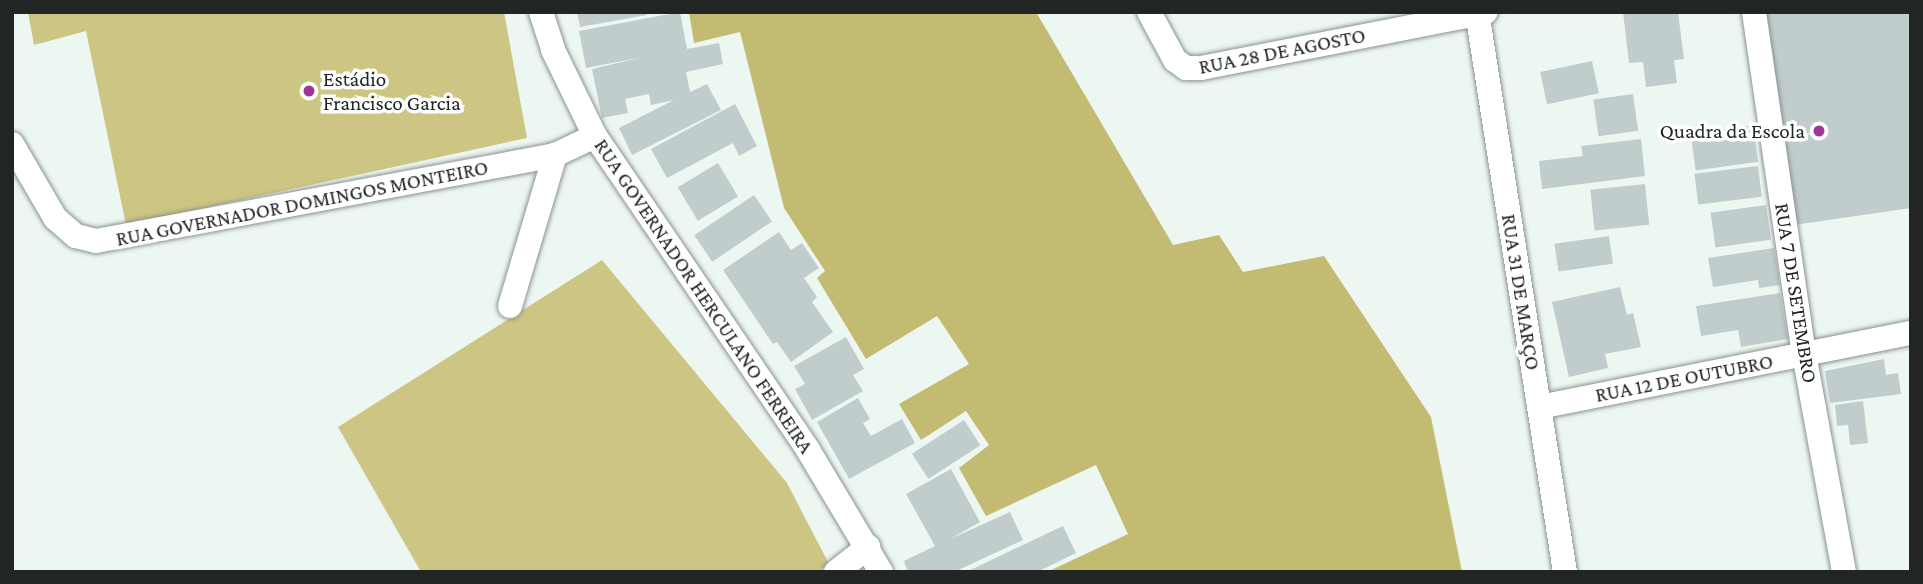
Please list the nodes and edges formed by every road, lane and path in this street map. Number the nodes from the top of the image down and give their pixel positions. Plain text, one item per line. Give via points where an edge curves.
1 (541, 12) edge
2 (1149, 12) edge
3 (1754, 12) edge
4 (1480, 13) edge
5 (595, 136) junction
6 (12, 144) edge
7 (555, 155) junction
8 (510, 306) dead end
9 (1911, 333) edge
10 (1804, 354) junction
11 (1540, 407) junction
12 (868, 547) junction
13 (836, 572) edge
14 (881, 572) edge
15 (1564, 572) edge
16 (1844, 572) edge

1 - 5 street, RUA GOVERNADOR HERCULANO FERREIRA via 553,50
2 - 4 street, RUA 28 DE AGOSTO via 1175,60 1186,68
3 - 10 street, RUA 7 DE SETEMBRO
4 - 11 street, RUA 31 DE MARÇO
5 - 7 street, RUA GOVERNADOR DOMINGOS MONTEIRO
5 - 12 street, RUA GOVERNADOR HERCULANO FERREIRA via 801,439
6 - 7 street, RUA GOVERNADOR DOMINGOS MONTEIRO via 55,218 76,236 96,241
7 - 8 street
9 - 10 street, RUA 12 DE OUTUBRO
10 - 11 street, RUA 12 DE OUTUBRO
10 - 16 street, RUA 7 DE SETEMBRO
11 - 15 street, RUA 31 DE MARÇO
12 - 13 street
12 - 14 street, RUA GOVERNADOR HERCULANO FERREIRA

